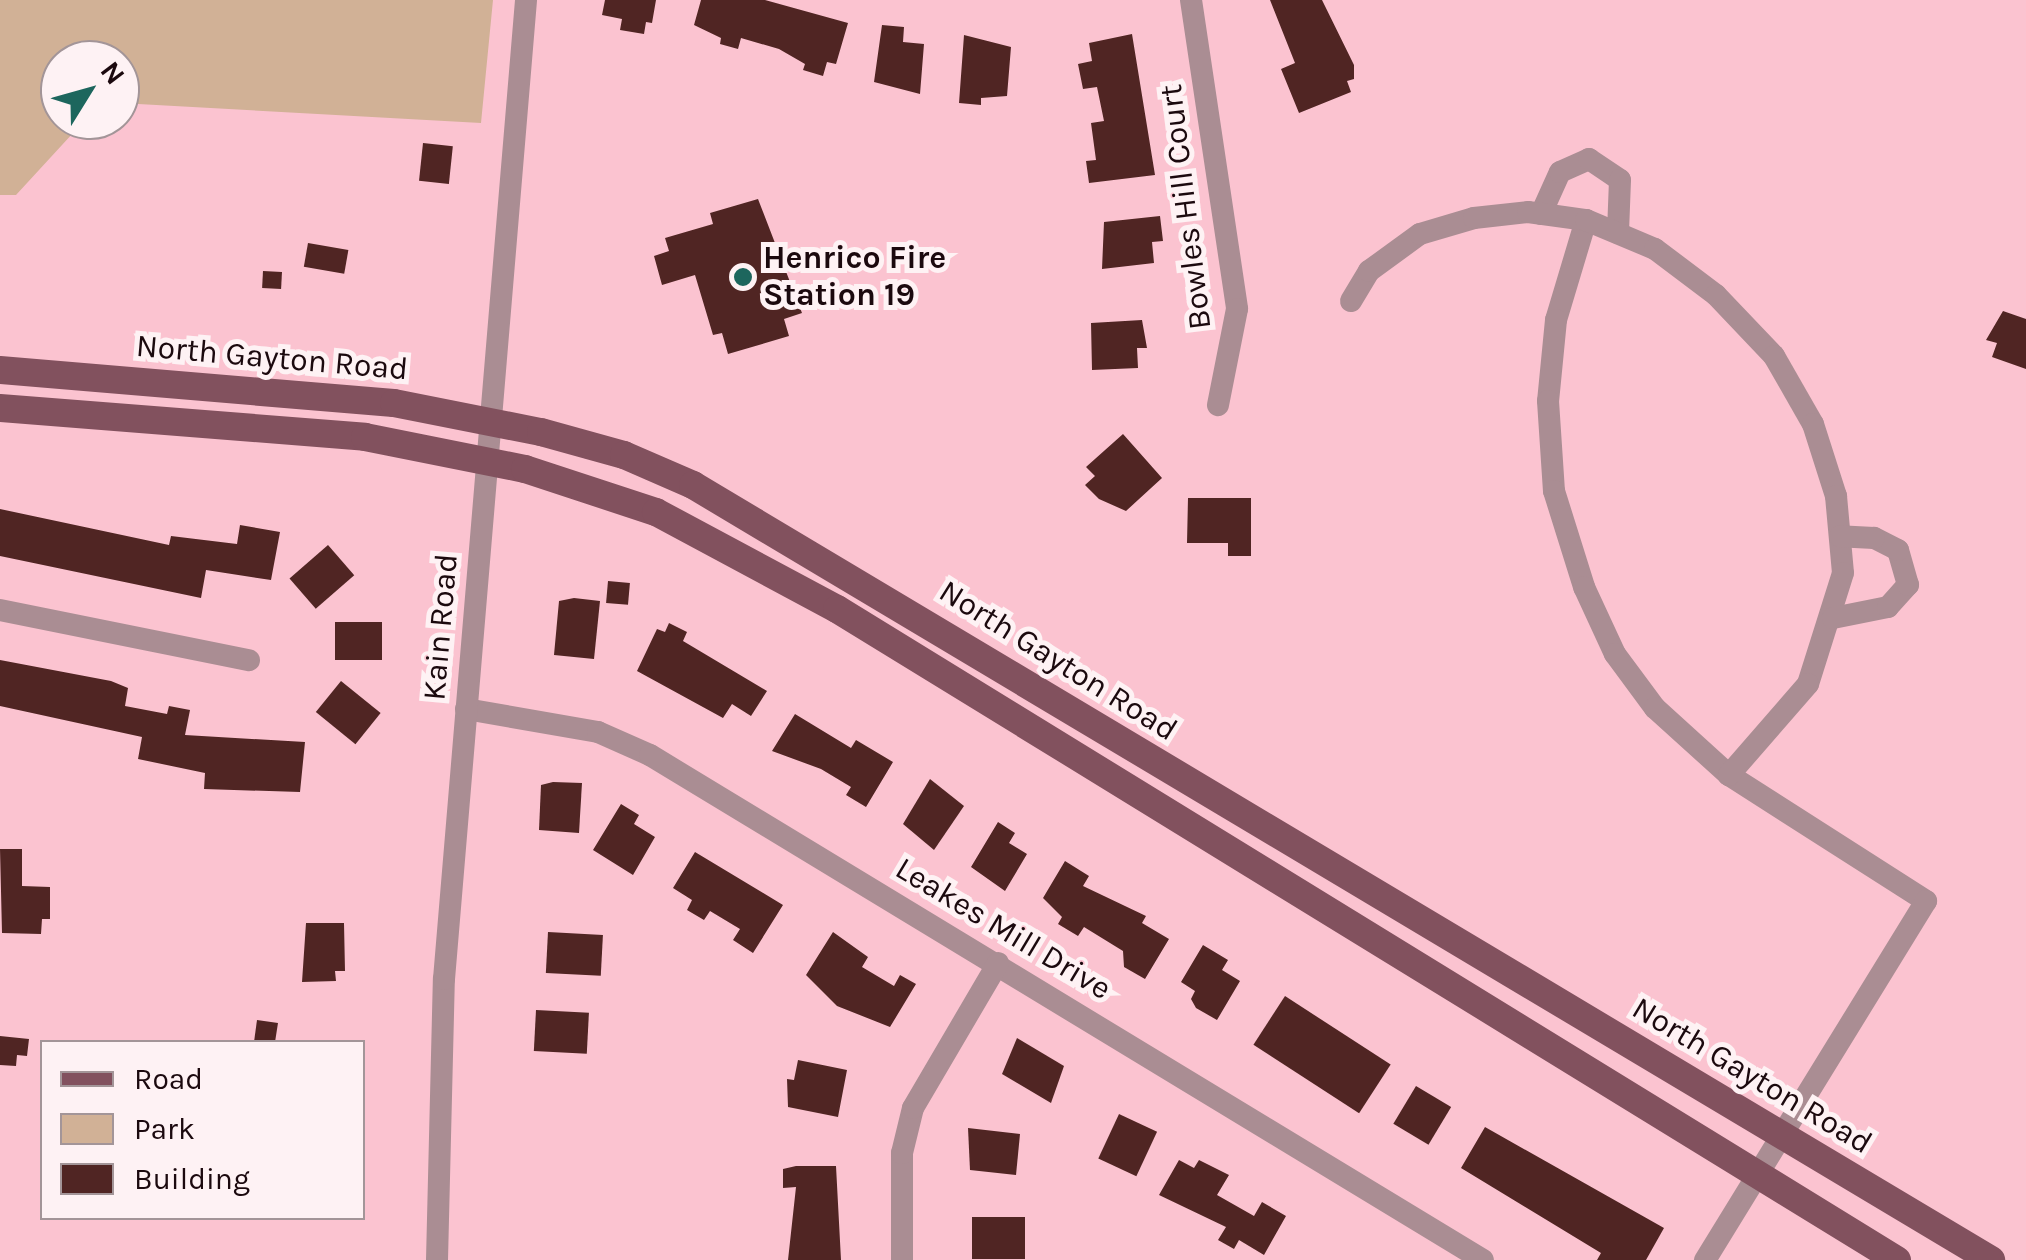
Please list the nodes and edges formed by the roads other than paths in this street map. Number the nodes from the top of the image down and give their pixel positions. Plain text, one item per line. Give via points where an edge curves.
1 (526, 0) edge
2 (1192, 0) edge
3 (1541, 214) junction
4 (1586, 220) junction
5 (1618, 233) junction
6 (1351, 301) dead end
7 (0, 370) edge
8 (1218, 406) dead end
9 (0, 408) edge
10 (490, 420) junction
11 (487, 460) junction
12 (1840, 536) junction
13 (0, 610) edge
14 (1833, 618) junction
15 (249, 660) dead end
16 (466, 709) junction
17 (1729, 775) junction
18 (998, 963) junction
19 (1782, 1134) junction
20 (1757, 1174) junction
21 (437, 1260) edge
22 (902, 1260) edge
23 (1483, 1260) edge
24 (1705, 1260) edge
25 (1896, 1260) edge
26 (1991, 1260) edge

1 - 10 street, Kain Road
2 - 8 street, Bowles Hill Court via 1237,309
3 - 4 street
3 - 5 street via 1560,172 1588,158 1620,180
3 - 6 street via 1474,218 1420,234 1369,271
4 - 5 street
4 - 17 street via 1556,320 1548,400 1554,491 1584,588 1615,654 1655,708
5 - 12 street via 1655,249 1716,295 1774,356 1814,424 1836,496
7 - 10 main road, North Gayton Road via 335,396
9 - 11 main road via 365,437
10 - 11 street, Kain Road
10 - 19 main road, North Gayton Road via 624,455 762,522 1127,747
11 - 16 street, Kain Road
11 - 20 main road via 611,494 774,572
12 - 14 street via 1844,573
12 - 14 street via 1874,538 1898,550 1908,584 1888,607
13 - 15 street
14 - 17 street via 1808,684
16 - 18 street, Leakes Mill Drive via 598,732 650,755
16 - 21 street, Kain Road via 437,1106
17 - 19 street via 1926,901
18 - 22 street via 913,1108 902,1152
18 - 23 street, Leakes Mill Drive
19 - 20 street
19 - 26 main road, North Gayton Road
20 - 24 street
20 - 25 main road

